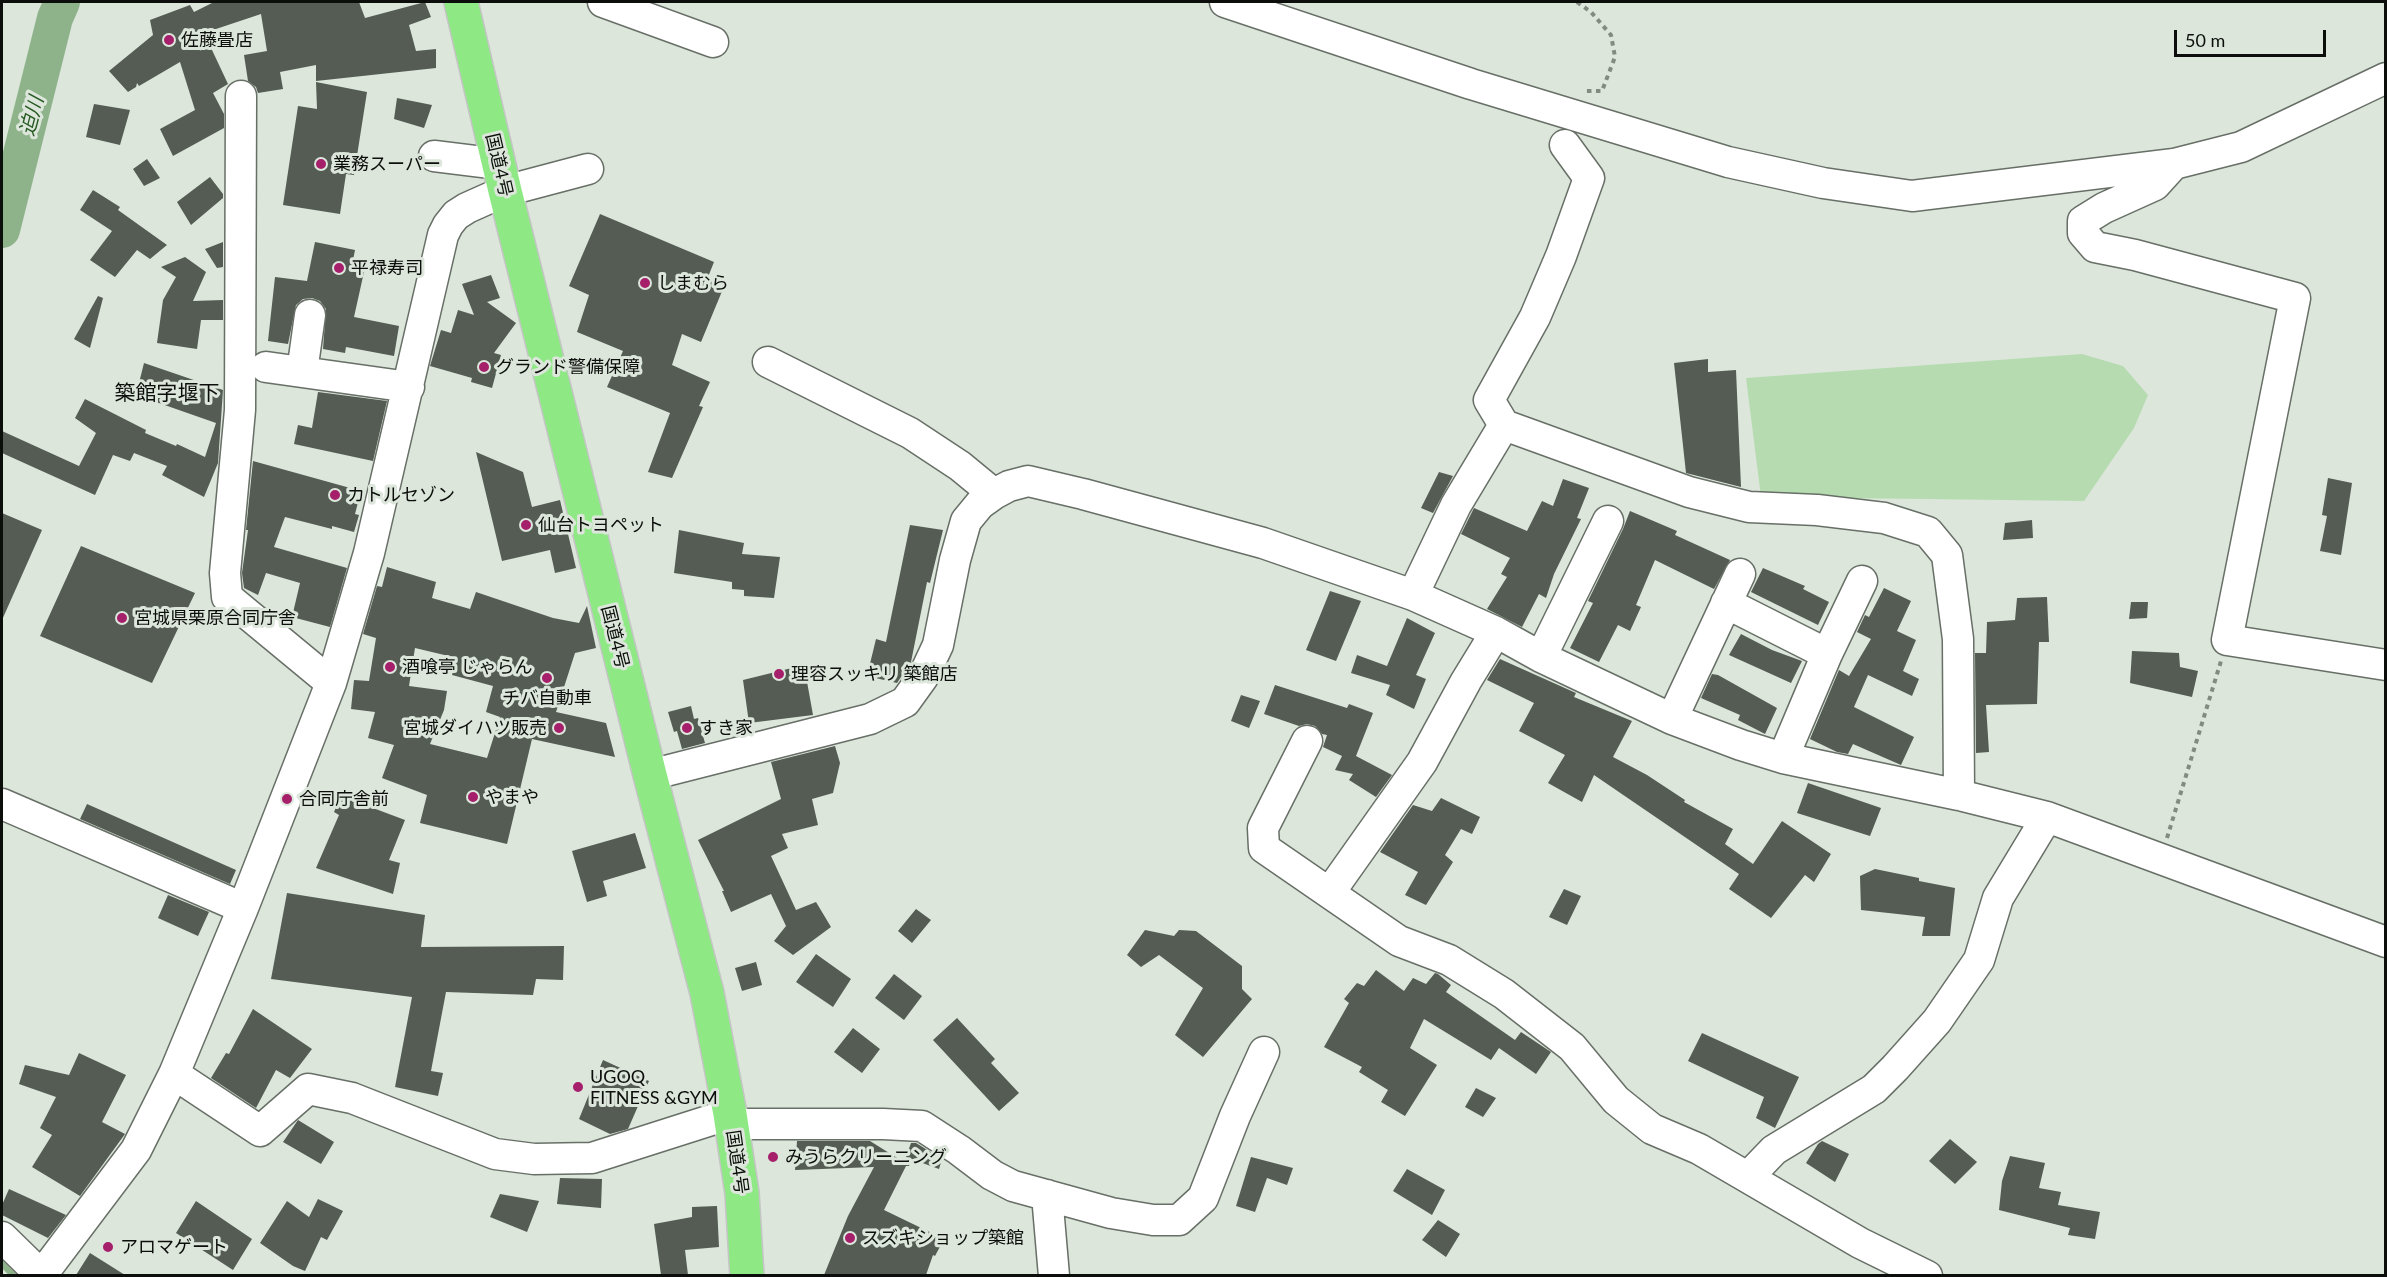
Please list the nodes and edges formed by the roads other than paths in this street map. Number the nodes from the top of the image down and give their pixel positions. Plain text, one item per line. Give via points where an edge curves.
1 (461, 2) edge
2 (603, 2) edge
3 (1225, 2) edge
4 (713, 42) dead end
5 (2385, 78) edge
6 (241, 96) dead end
7 (1565, 145) dead end
8 (434, 156) dead end
9 (2174, 164) junction
10 (588, 169) dead end
11 (502, 178) junction
12 (310, 315) dead end
13 (768, 362) dead end
14 (266, 367) dead end
15 (302, 372) junction
16 (409, 387) junction
17 (1504, 425) junction
18 (994, 495) junction
19 (1608, 521) dead end
20 (1740, 574) dead end
21 (1862, 581) dead end
22 (1413, 595) junction
23 (1726, 603) junction
24 (1496, 632) junction
25 (1827, 654) junction
26 (1541, 657) junction
27 (2385, 665) edge
28 (331, 683) junction
29 (1672, 719) junction
30 (1307, 741) dead end
31 (1783, 758) junction
32 (650, 775) junction
33 (1959, 795) junction
34 (2, 804) edge
35 (2047, 817) junction
36 (1330, 892) junction
37 (243, 908) junction
38 (2385, 942) edge
39 (1264, 1052) dead end
40 (174, 1074) junction
41 (731, 1119) junction
42 (1748, 1177) junction
43 (1047, 1195) junction
44 (2, 1237) edge
45 (42, 1275) edge
46 (747, 1275) edge
47 (1054, 1275) edge
48 (1927, 1275) edge

1 - 11 highway, 国道4号
2 - 4 street
3 - 9 street via 1634,135 1728,162 1823,183 1912,196
5 - 9 street via 2241,147
6 - 28 street via 240,410 225,573 227,597
7 - 17 street via 1589,178 1535,317 1489,400
8 - 11 street
9 - 27 street via 2155,185 2083,221 2083,233 2095,247 2295,298 2227,640
10 - 11 street
11 - 16 street via 456,215 443,236
11 - 32 highway, 国道4号
12 - 15 street
13 - 18 street via 910,433 960,466
14 - 15 street
15 - 16 street
16 - 28 street via 369,553
17 - 22 street via 1456,505
17 - 33 street via 1689,492 1749,507 1884,518 1928,532 1947,555 1958,639
18 - 22 street via 1028,481 1051,486 1263,543
18 - 32 street via 966,521 938,645 923,677 905,702 870,719
19 - 26 street
20 - 23 street
21 - 25 street
22 - 24 street
23 - 25 street
23 - 29 street
24 - 26 street
24 - 36 street via 1422,762
25 - 31 street
26 - 29 street
28 - 37 street
29 - 31 street
30 - 36 street via 1263,828 1264,848
31 - 33 street
32 - 41 highway, 国道4号 via 707,993
33 - 35 street
34 - 37 street
35 - 38 street
35 - 42 street via 1998,897 1978,960 1937,1021 1874,1089 1774,1150
36 - 42 street via 1399,941 1449,960 1538,1019 1572,1047 1616,1100 1652,1129 1699,1149
37 - 40 street
39 - 43 street via 1203,1198 1179,1220 1111,1213
40 - 41 street via 260,1131 308,1089 352,1098 495,1154 534,1159 592,1158
40 - 45 street via 136,1150
41 - 43 street via 922,1126 992,1175 1013,1186
41 - 46 highway, 国道4号 via 742,1193
42 - 48 street via 1854,1240
43 - 47 street
44 - 45 street

